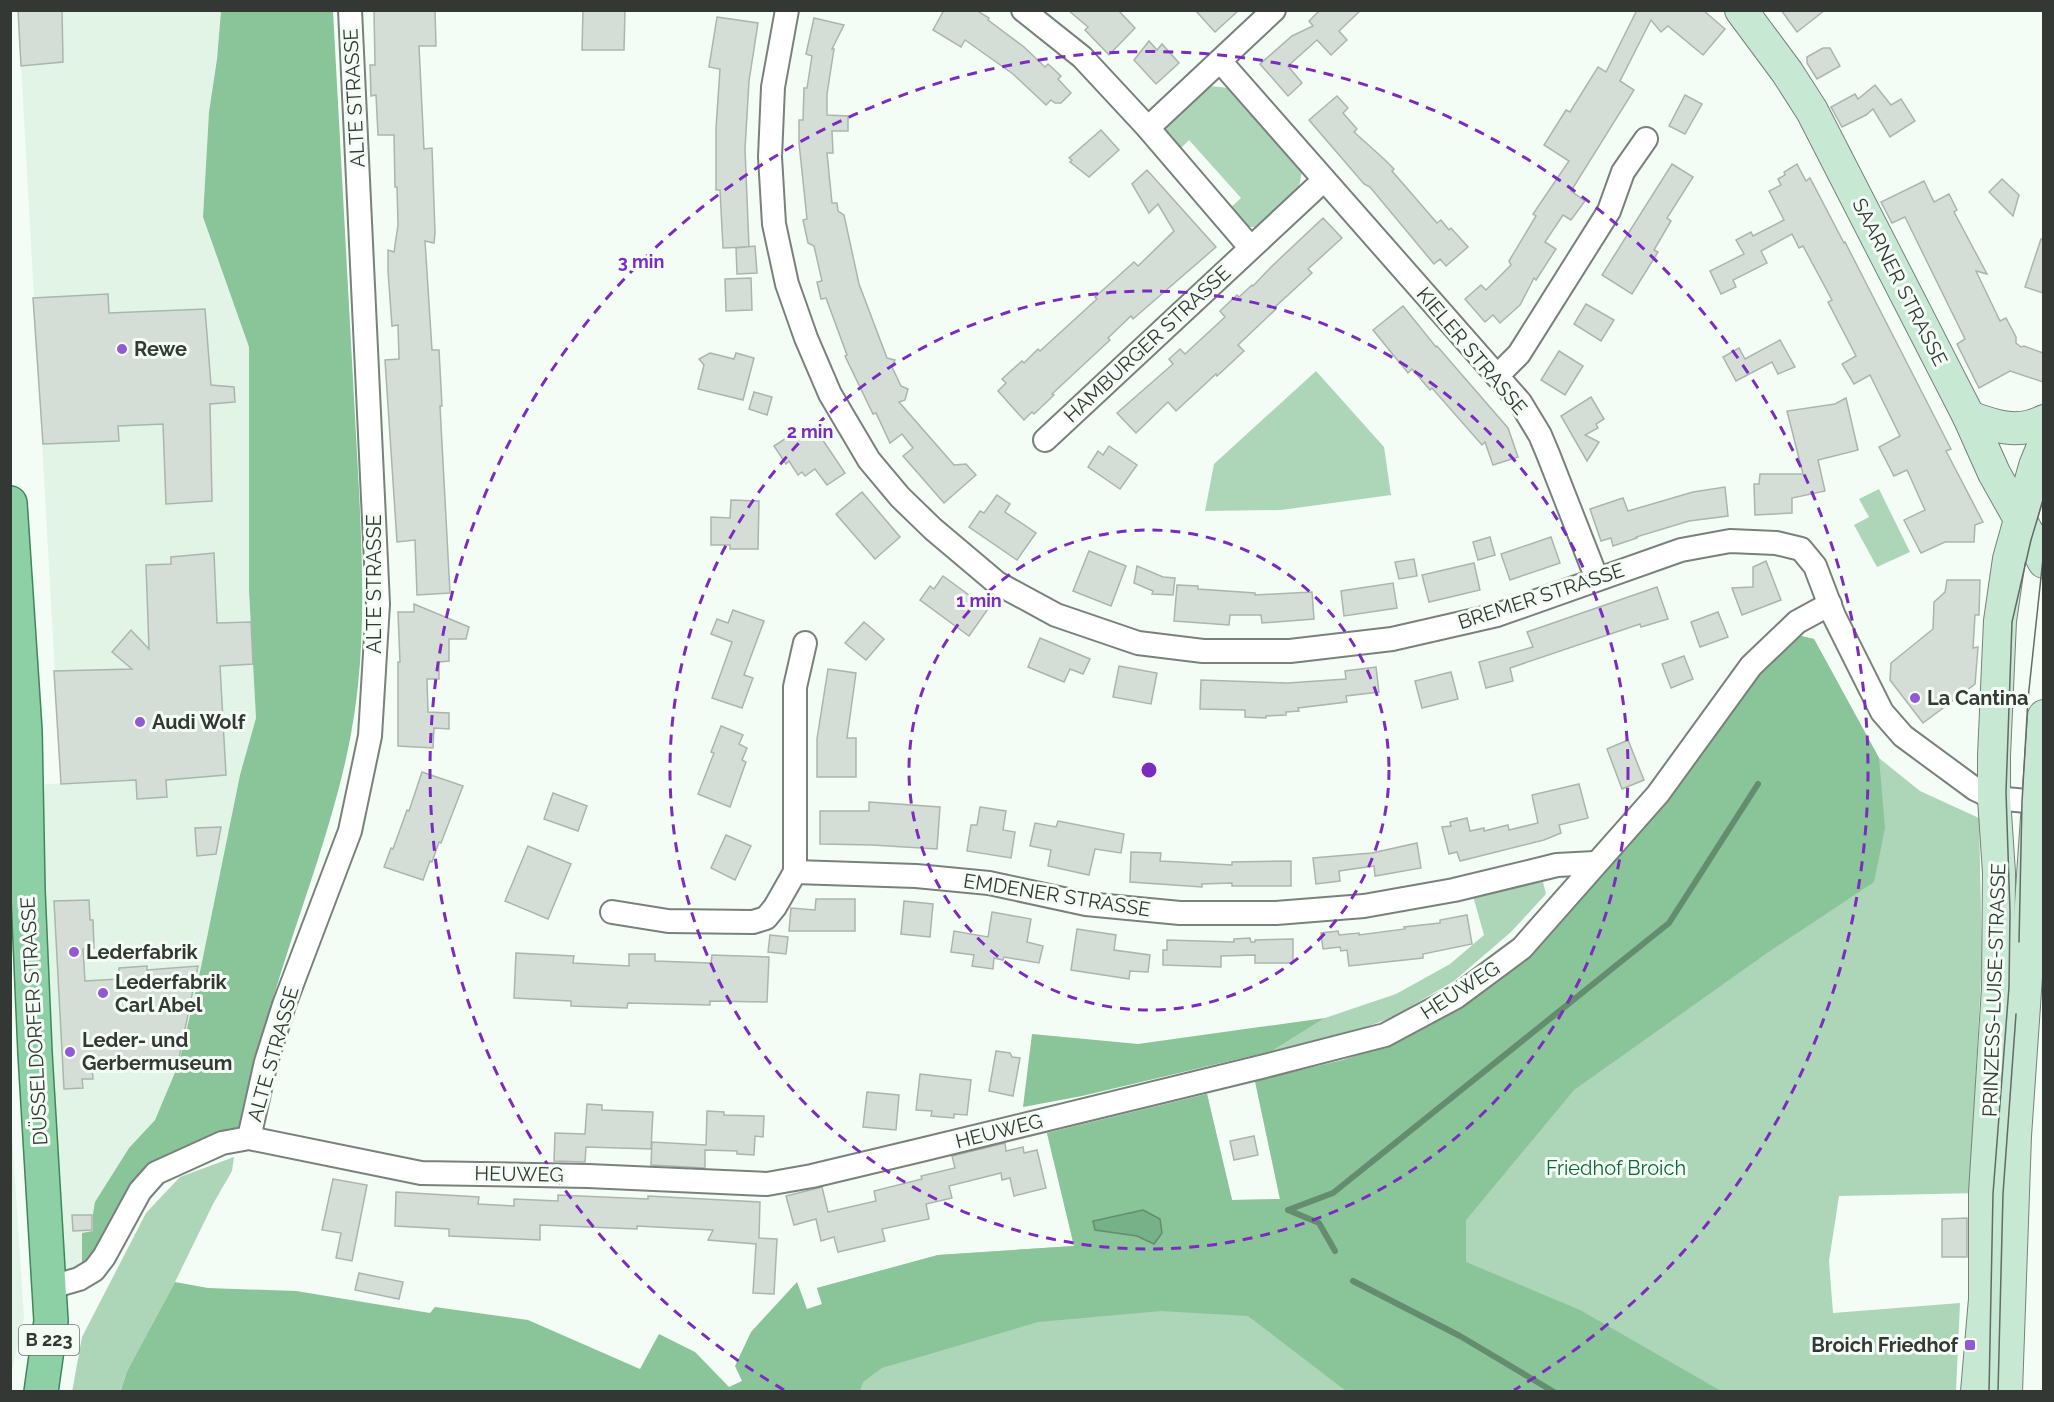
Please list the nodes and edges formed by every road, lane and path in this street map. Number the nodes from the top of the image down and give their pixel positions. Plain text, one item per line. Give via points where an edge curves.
1 (350, 10) edge
2 (787, 10) edge
3 (1023, 10) edge
4 (1274, 10) edge
5 (1742, 10) edge
6 (1220, 61) junction
7 (1148, 128) junction
8 (1646, 139) dead end
9 (1324, 180) junction
10 (1250, 247) junction
11 (1497, 376) junction
12 (1969, 417) junction
13 (2043, 421) edge
14 (1045, 440) dead end
15 (2043, 444) edge
16 (10, 503) edge
17 (2020, 518) junction
18 (2043, 562) edge
19 (1597, 579) junction
20 (1830, 604) junction
21 (805, 643) dead end
22 (2043, 716) edge
23 (18, 794) edge
24 (1994, 798) junction
25 (2038, 802) junction
26 (1596, 863) junction
27 (795, 872) junction
28 (612, 912) dead end
29 (249, 1138) junction
30 (48, 1288) junction
31 (41, 1392) edge
32 (1977, 1392) edge
33 (2006, 1392) edge

1 - 29 street, ALTE STRASSE via 378,604 370,736 350,831 284,1005
2 - 19 street, BREMER STRASSE via 773,87 770,156 774,224 787,284 806,338 830,394 869,460 908,505 997,583 1056,615 1137,643 1203,651 1290,651 1392,639 1497,615
3 - 7 street via 1082,57
4 - 6 street
5 - 12 main road, SAARNER STRASSE via 1812,111
6 - 7 street
6 - 9 street, KIELER STRASSE
7 - 10 street
8 - 11 street via 1623,172 1609,211 1519,354
9 - 10 street
9 - 11 street, KIELER STRASSE
10 - 14 street, HAMBURGER STRASSE
11 - 19 street, KIELER STRASSE via 1520,402 1540,435
12 - 13 main road via 1997,427 2020,429
12 - 17 main road, SAARNER STRASSE
15 - 17 main road, PRINZESS-LUISE-STRASSE
16 - 23 main road, DÜSSELDORFER STRASSE / B 223 via 25,731
17 - 18 main road, SAARNER STRASSE
17 - 24 main road, PRINZESS-LUISE-STRASSE via 2008,559 2000,621
19 - 20 street, BREMER STRASSE via 1682,550 1730,541 1776,543 1801,549 1815,566
20 - 24 street, BREMER STRASSE via 1881,712 1936,762
20 - 26 street, HEUWEG via 1797,622 1751,666 1658,794
21 - 27 street via 795,687
22 - 25 main road, PRINZESS-LUISE-STRASSE
23 - 30 main road, DÜSSELDORFER STRASSE / B 223
24 - 25 street, BREMER STRASSE
24 - 32 main road, PRINZESS-LUISE-STRASSE via 2000,873 1998,988 1985,1193 1985,1299
25 - 33 main road, PRINZESS-LUISE-STRASSE via 2016,1136
26 - 27 street, EMDENER STRASSE via 1557,865 1454,890 1364,906 1276,914 1180,914 1086,904 989,883
26 - 29 street, HEUWEG via 1522,948 1456,998 1385,1035 880,1160 767,1184 421,1173
27 - 28 street via 766,918 753,922 668,921
29 - 30 street, HEUWEG via 222,1143 156,1173 140,1191 94,1270
30 - 31 main road, B 223 via 51,1321

